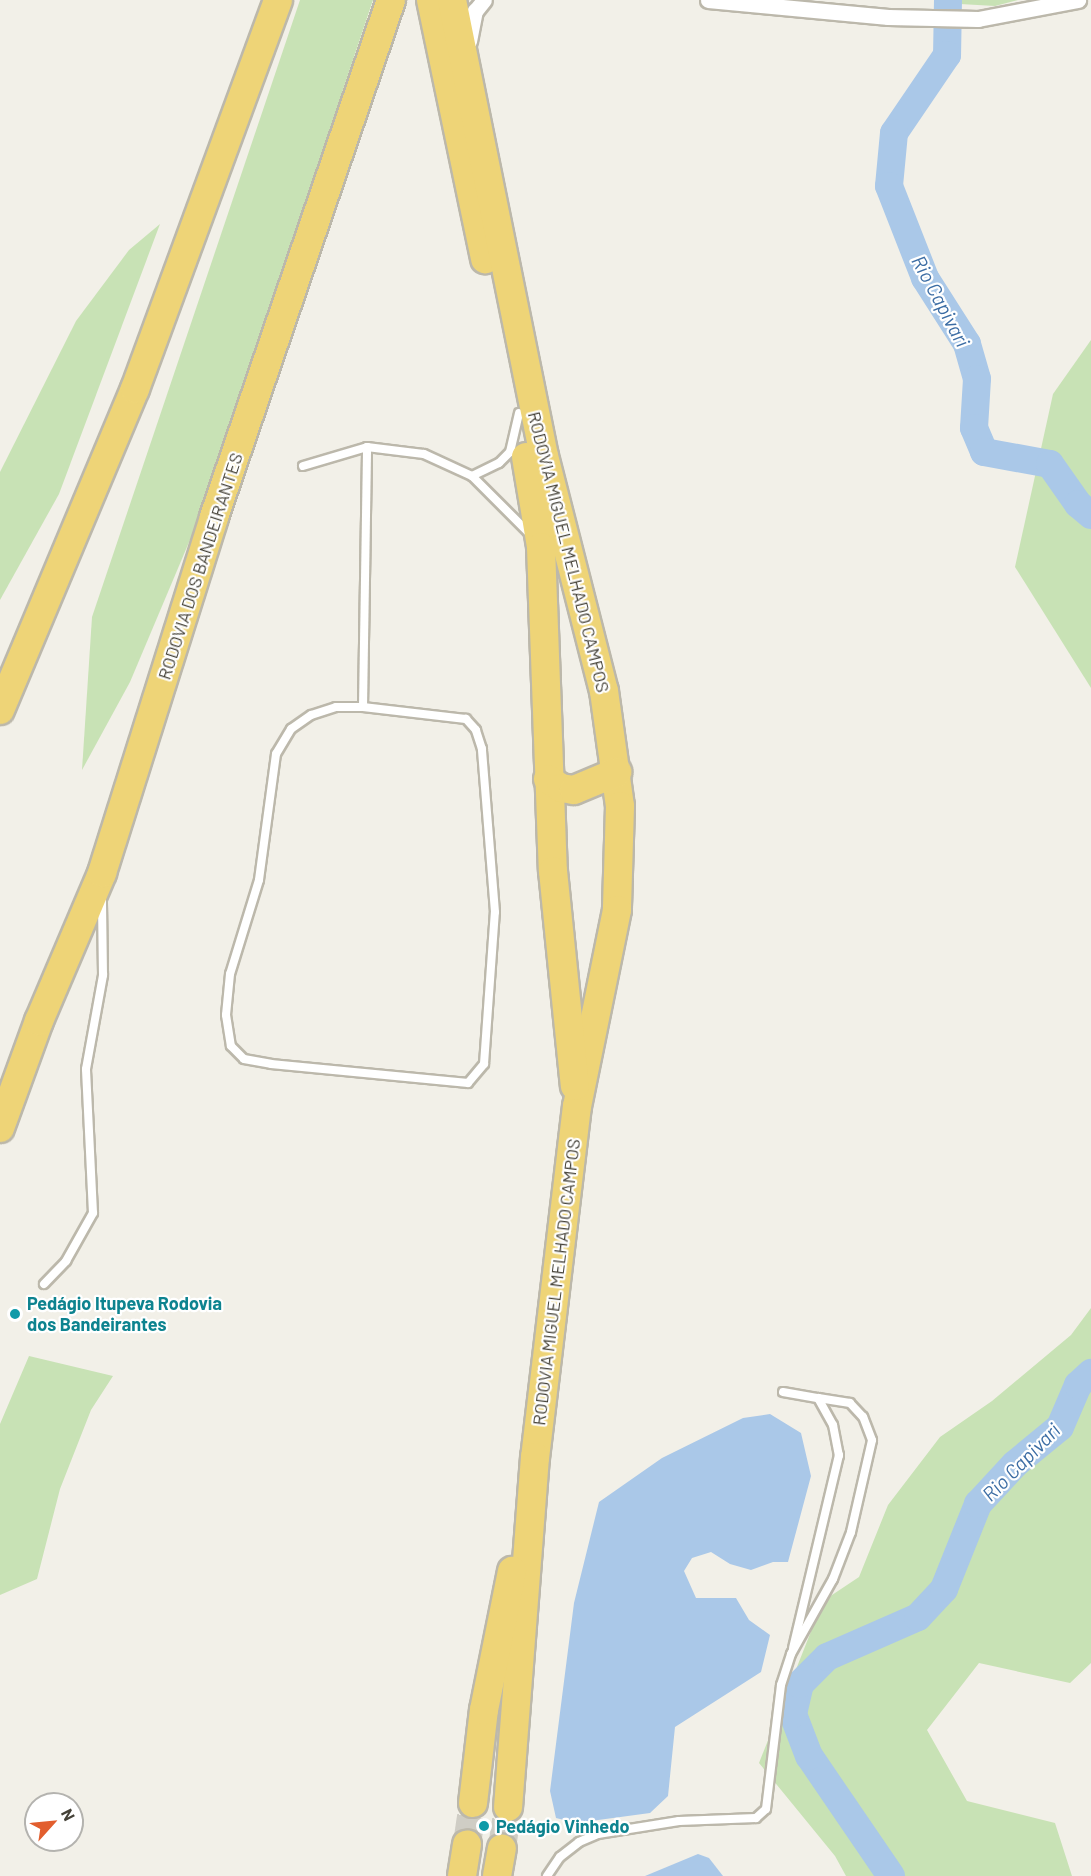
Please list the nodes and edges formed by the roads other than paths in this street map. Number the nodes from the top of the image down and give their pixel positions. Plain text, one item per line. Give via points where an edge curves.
1 (278, 0) edge
2 (391, 0) edge
3 (431, 0) edge
4 (452, 0) edge
5 (484, 0) edge
6 (708, 0) edge
7 (1078, 0) edge
8 (472, 95) junction
9 (519, 413) junction
10 (367, 447) junction
11 (303, 466) dead end
12 (472, 476) junction
13 (541, 547) junction
14 (363, 707) junction
15 (0, 710) edge
16 (617, 772) junction
17 (548, 779) junction
18 (102, 873) junction
19 (577, 1107) junction
20 (0, 1128) edge
21 (44, 1284) dead end
22 (783, 1392) dead end
23 (818, 1398) junction
24 (535, 1457) junction
25 (791, 1653) junction
26 (473, 1803) tunnel mouth
27 (508, 1807) tunnel mouth
28 (467, 1844) tunnel mouth
29 (502, 1848) tunnel mouth
30 (462, 1876) edge
31 (497, 1876) edge
32 (547, 1876) edge

1 - 15 highway via 135,389
2 - 18 highway, RODOVIA DOS BANDEIRANTES via 214,517
3 - 9 highway, RODOVIA MIGUEL MELHADO CAMPOS
4 - 8 highway, RODOVIA MIGUEL MELHADO CAMPOS
5 - 8 street via 469,25
6 - 7 street via 978,19
8 - 16 highway, RODOVIA MIGUEL MELHADO CAMPOS via 544,456 593,643
9 - 12 lane via 510,452 499,463
9 - 13 highway, RODOVIA MIGUEL MELHADO CAMPOS
10 - 11 lane
10 - 12 lane via 424,454
10 - 14 lane
12 - 13 lane via 509,509
13 - 17 highway, RODOVIA MIGUEL MELHADO CAMPOS
14 - 14 lane via 466,719 476,730 482,748 495,912 484,1064 468,1083 262,1062 244,1059 231,1046 226,1015 230,974 259,880 276,754 291,729 311,715 336,707
16 - 17 highway via 574,790 561,788
16 - 19 highway, RODOVIA MIGUEL MELHADO CAMPOS via 621,856 617,910
17 - 19 highway, RODOVIA MIGUEL MELHADO CAMPOS
18 - 20 highway, RODOVIA DOS BANDEIRANTES via 39,1021
18 - 21 lane via 103,975 86,1069 93,1213 66,1261
19 - 24 highway, RODOVIA MIGUEL MELHADO CAMPOS
22 - 23 lane
23 - 25 lane via 833,1425 839,1455
23 - 25 lane via 850,1403 863,1417 872,1440 851,1532 834,1579
24 - 26 highway, RODOVIA MIGUEL MELHADO CAMPOS via 484,1710
24 - 27 highway, RODOVIA MIGUEL MELHADO CAMPOS
25 - 32 lane via 781,1685 773,1768 766,1809 761,1815 646,1825 598,1834 560,1857
28 - 30 highway
29 - 31 highway

